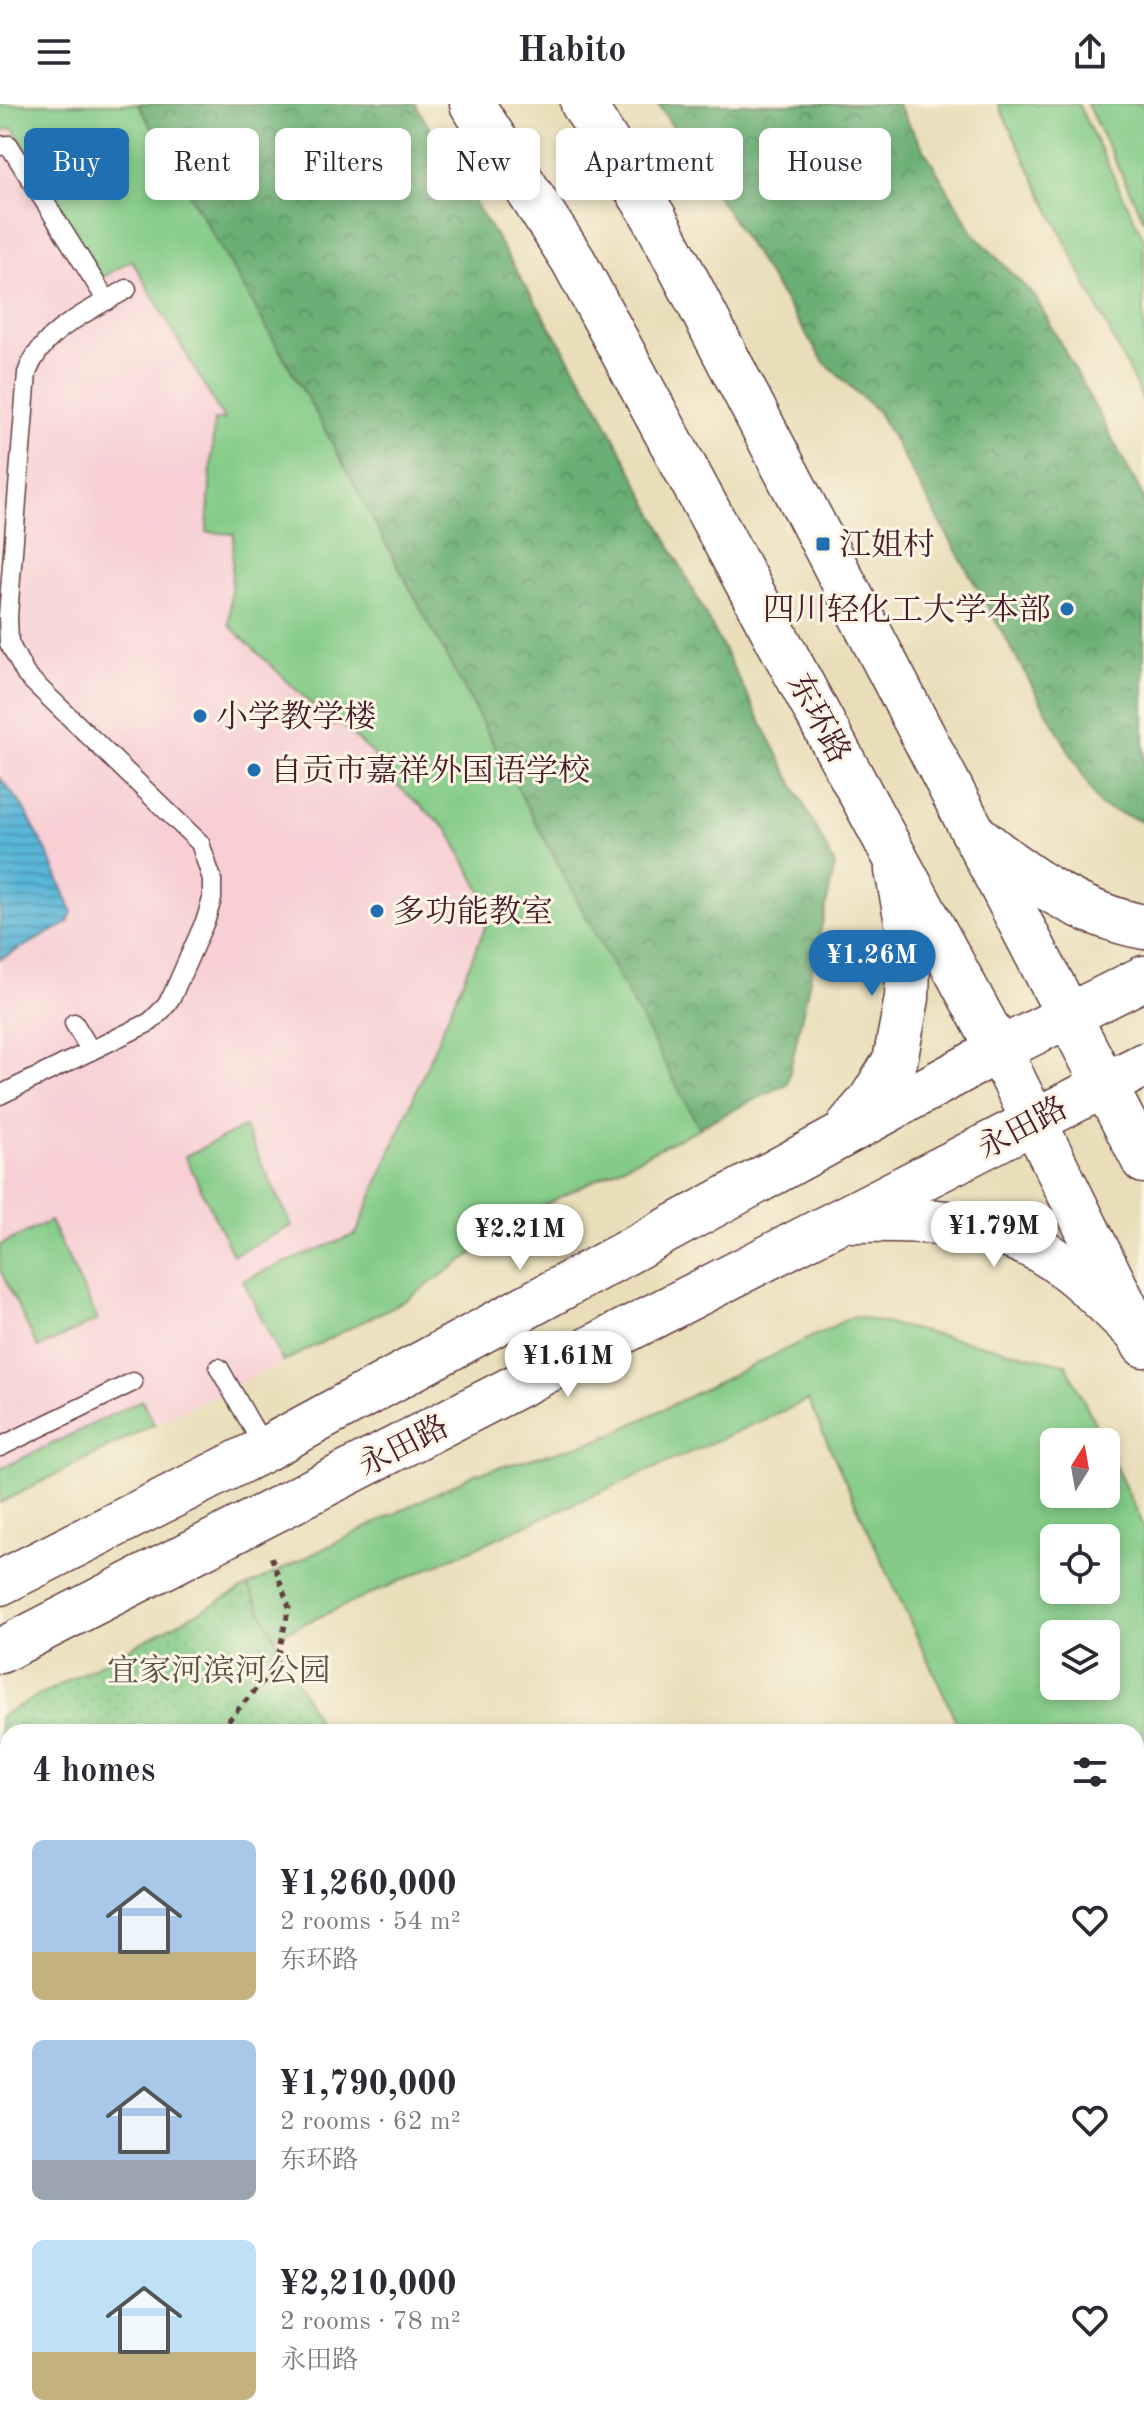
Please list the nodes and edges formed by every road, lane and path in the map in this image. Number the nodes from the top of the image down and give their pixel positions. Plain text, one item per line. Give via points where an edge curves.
1 (472, 104) edge
2 (583, 104) edge
3 (0, 146) edge
4 (127, 289) dead end
5 (107, 301) junction
6 (975, 835) junction
7 (895, 859) junction
8 (1144, 927) edge
9 (1144, 978) edge
10 (1068, 1015) junction
11 (74, 1023) dead end
12 (999, 1050) junction
13 (91, 1051) junction
14 (1144, 1065) edge
15 (1104, 1084) junction
16 (0, 1095) edge
17 (1034, 1122) junction
18 (839, 1137) junction
19 (1144, 1161) edge
20 (843, 1220) junction
21 (1141, 1339) edge
22 (219, 1368) dead end
23 (133, 1382) dead end
24 (0, 1447) edge
25 (265, 1449) junction
26 (258, 1519) junction
27 (0, 1583) edge
28 (0, 1651) edge
29 (227, 1724) edge

1 - 7 main road, 东环路 via 573,260
2 - 6 main road via 654,217
3 - 5 lane via 9,145
4 - 5 lane
5 - 13 lane via 49,337 27,373 9,643 26,675 200,843 212,879 212,899 163,1009 150,1022
6 - 8 main road via 1016,870 1061,898
6 - 10 main road
7 - 12 main road, 东环路
7 - 18 main road via 909,932 907,998 895,1061
9 - 10 main road, 永田路
10 - 12 main road, 永田路
10 - 15 main road
11 - 13 lane
12 - 17 main road, 东环路
12 - 18 main road, 永田路
13 - 16 lane
14 - 15 main road, 永田路
15 - 17 main road, 永田路
15 - 19 main road
17 - 20 main road, 永田路
17 - 21 main road, 东环路
18 - 25 main road, 永田路
20 - 21 main road via 912,1219 982,1228 1038,1249 1090,1288
20 - 26 main road, 永田路
22 - 25 lane
23 - 24 lane
25 - 27 main road, 永田路
26 - 28 main road, 永田路
26 - 29 path via 289,1607 276,1666

